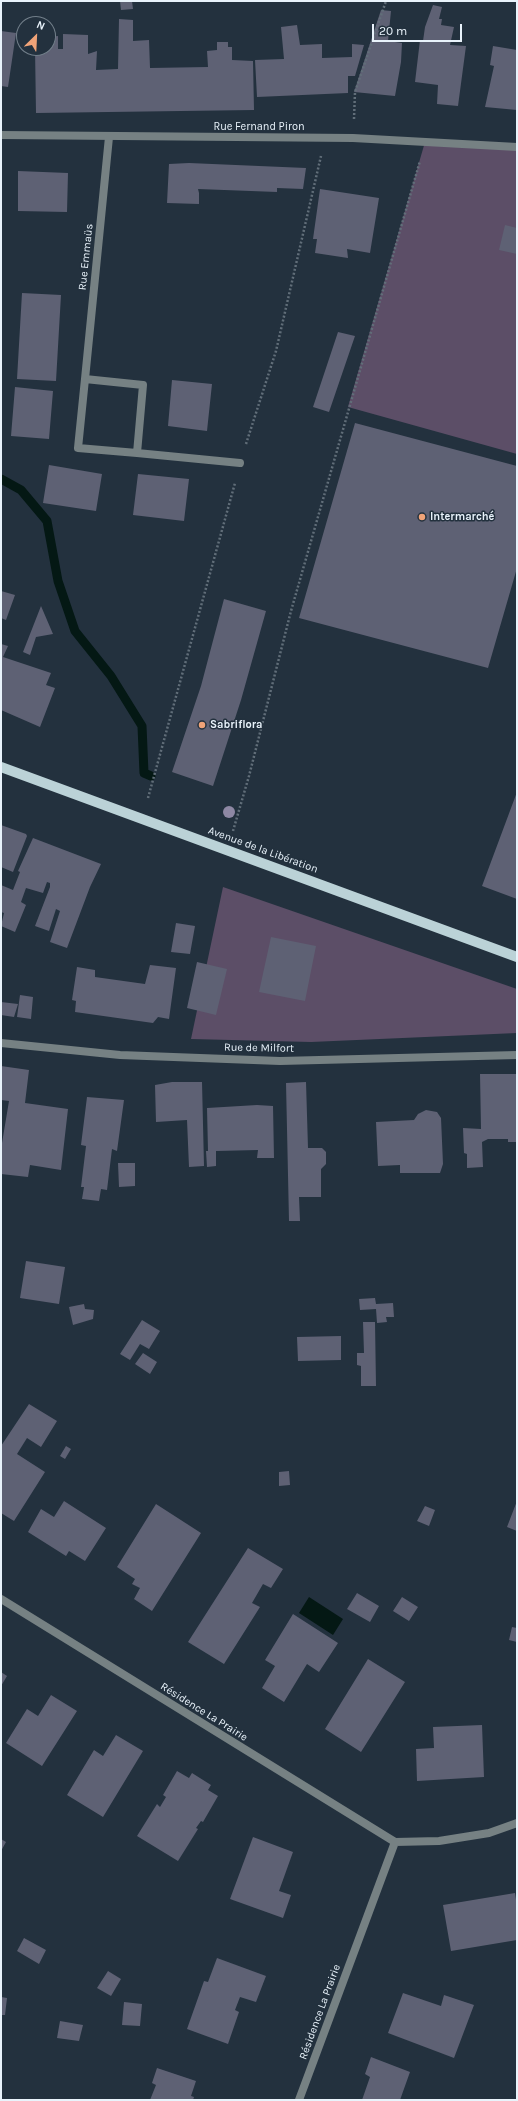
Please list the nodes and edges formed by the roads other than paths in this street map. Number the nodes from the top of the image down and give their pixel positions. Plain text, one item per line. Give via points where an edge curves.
1 (1, 135) edge
2 (109, 137) junction
3 (517, 147) edge
4 (85, 380) junction
5 (137, 453) junction
6 (240, 463) dead end
7 (1, 767) edge
8 (517, 958) edge
9 (1, 1042) edge
10 (517, 1055) edge
11 (1, 1599) edge
12 (517, 1823) edge
13 (394, 1842) junction
14 (299, 2100) edge

1 - 2 street, Rue Fernand Piron
2 - 3 street, Rue Fernand Piron via 353,138
2 - 4 street, Rue Emmaüs
4 - 5 street via 143,385
4 - 5 street, Rue Emmaüs via 78,448
5 - 6 street
7 - 8 main road, Avenue de la Libération
9 - 10 street, Rue de Milfort via 120,1054 280,1061
11 - 13 street, Résidence La Prairie
12 - 13 street via 489,1833 439,1841
13 - 14 street, Résidence La Prairie

